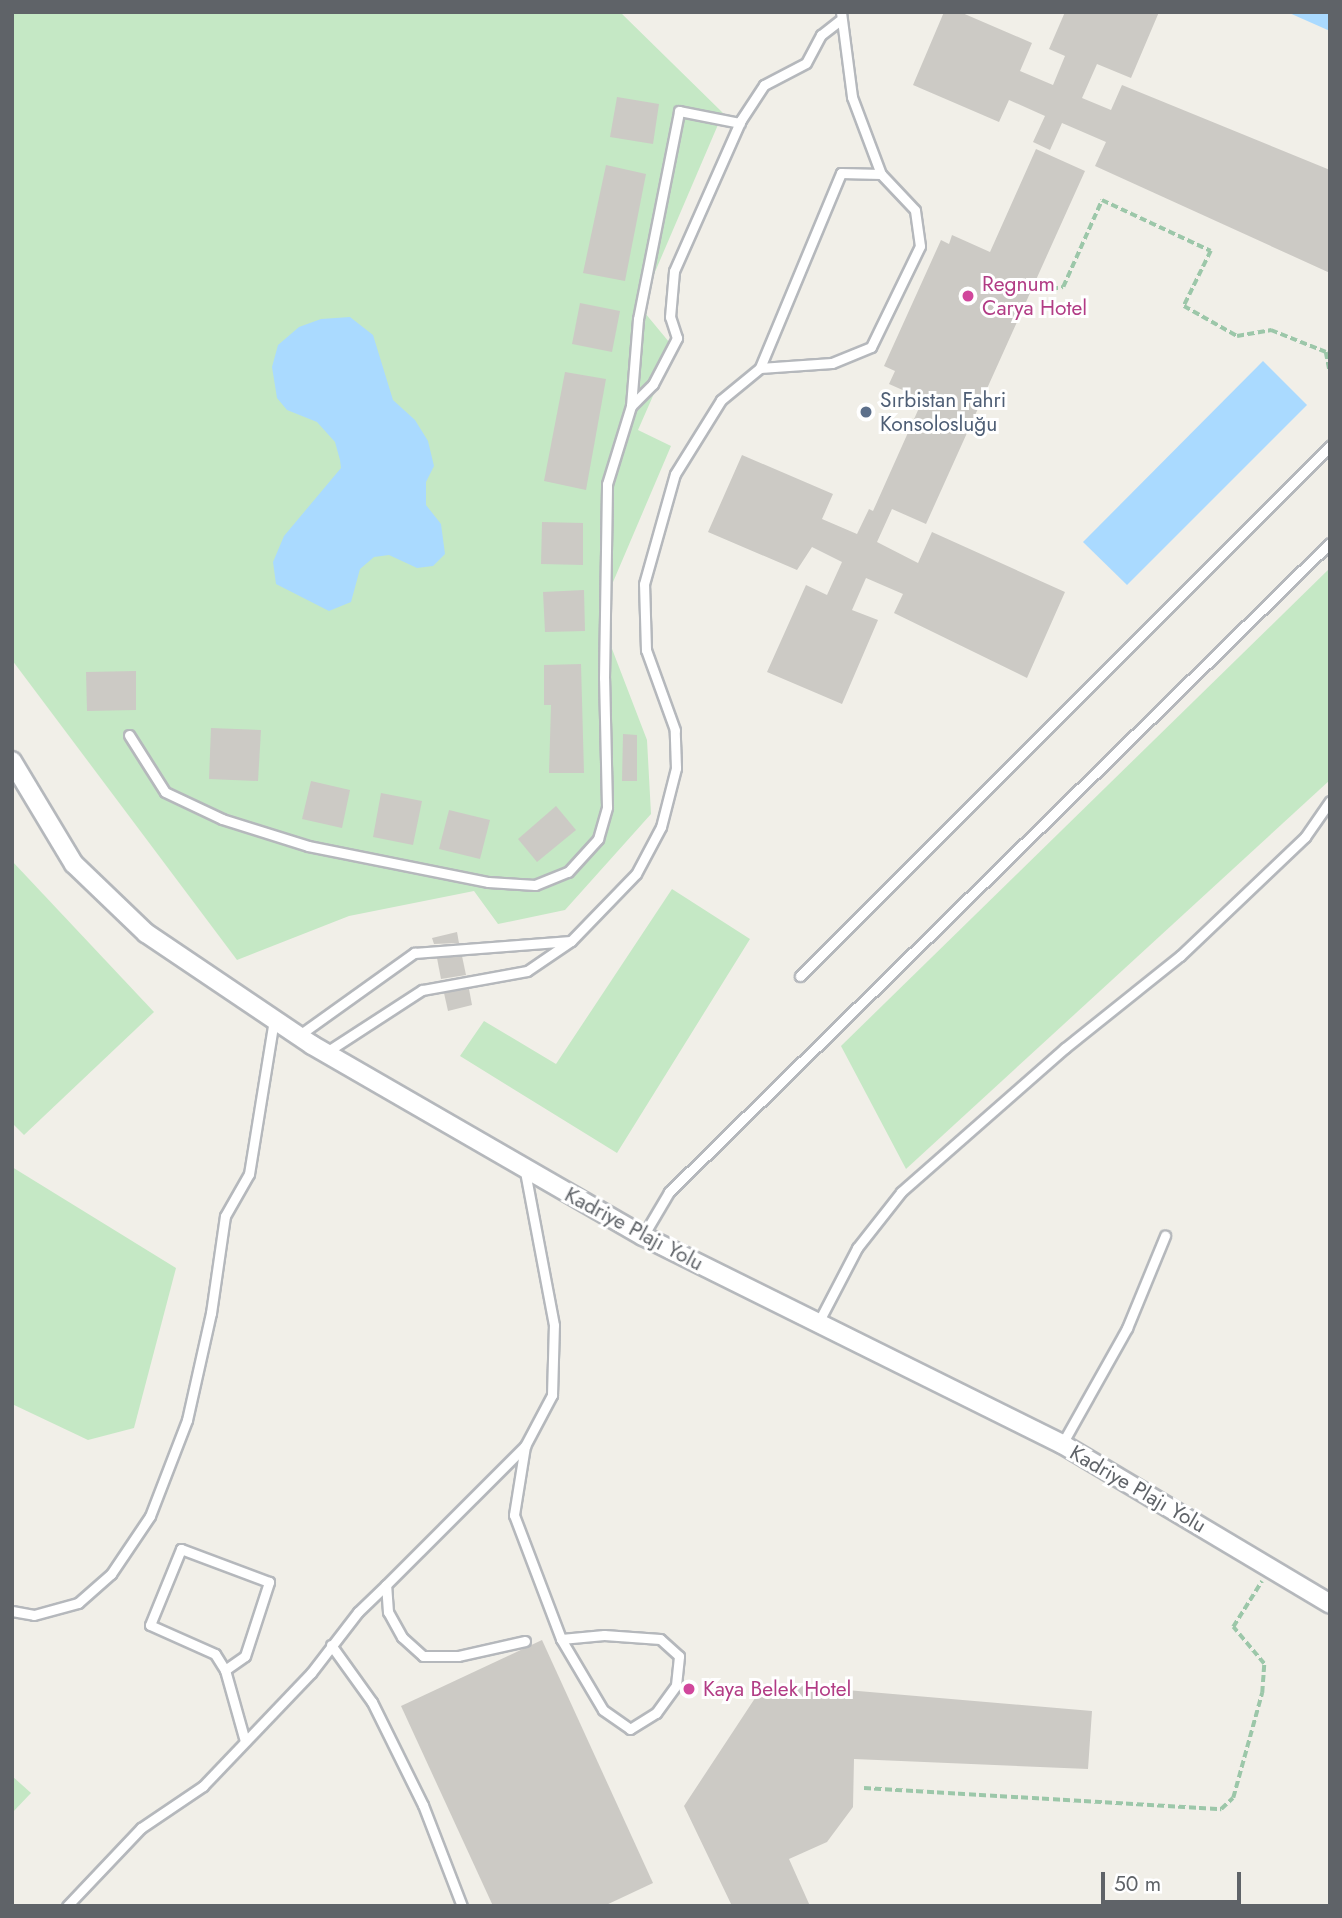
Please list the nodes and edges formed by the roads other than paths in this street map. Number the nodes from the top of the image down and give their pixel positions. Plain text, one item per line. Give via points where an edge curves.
1 (840, 17) edge
2 (740, 123) junction
3 (881, 174) junction
4 (760, 368) junction
5 (631, 406) junction
6 (1330, 446) edge
7 (1330, 542) edge
8 (129, 734) dead end
9 (12, 761) edge
10 (1330, 801) edge
11 (571, 941) junction
12 (800, 976) dead end
13 (274, 1020) junction
14 (298, 1036) junction
15 (325, 1053) junction
16 (526, 1171) junction
17 (643, 1236) junction
18 (1165, 1236) dead end
19 (818, 1323) junction
20 (1062, 1444) junction
21 (525, 1446) junction
22 (386, 1585) junction
23 (1330, 1604) edge
24 (12, 1611) edge
25 (561, 1639) junction
26 (525, 1642) dead end
27 (331, 1645) junction
28 (225, 1670) junction
29 (245, 1741) junction
30 (67, 1906) edge
31 (462, 1906) edge

1 - 2 lane via 821,35 806,63 764,85
1 - 3 lane via 852,97
2 - 5 lane via 674,271 670,317 677,338 653,384
2 - 5 lane via 679,111 638,319
3 - 4 lane via 841,173
3 - 4 lane via 915,210 920,246 871,347 832,363
4 - 11 lane via 721,400 675,474 644,583 646,650 675,730 676,768 661,827 636,874
5 - 8 lane via 607,484 607,807 598,839 568,872 534,885 488,882 307,846 234,823 165,792
6 - 12 lane
7 - 17 lane via 669,1192
9 - 13 street, Kadriye Plajı Yolu via 74,864 146,933
10 - 19 lane via 1305,837 1180,956 1065,1048 901,1192 857,1248
11 - 14 lane via 414,953
11 - 15 lane via 527,971 422,990
13 - 14 street, Kadriye Plajı Yolu
13 - 24 lane via 249,1174 225,1216 211,1313 187,1420 150,1516 111,1574 78,1603 34,1615
14 - 15 street, Kadriye Plajı Yolu
15 - 16 street, Kadriye Plajı Yolu
16 - 17 street, Kadriye Plajı Yolu
16 - 21 lane via 554,1325 552,1395
17 - 19 street, Kadriye Plajı Yolu
18 - 20 lane via 1127,1328
19 - 20 street, Kadriye Plajı Yolu
20 - 23 street, Kadriye Plajı Yolu
21 - 22 lane
21 - 25 lane via 514,1515
22 - 26 lane via 388,1612 402,1637 423,1656 458,1656
22 - 27 lane
25 - 25 lane via 604,1635 660,1639 679,1656 676,1685 656,1713 630,1728 603,1710
27 - 29 lane via 311,1673
27 - 31 lane via 372,1702 423,1805
28 - 28 lane via 215,1654 150,1625 181,1549 269,1582 245,1656
28 - 29 lane
29 - 30 lane via 203,1786 141,1828

